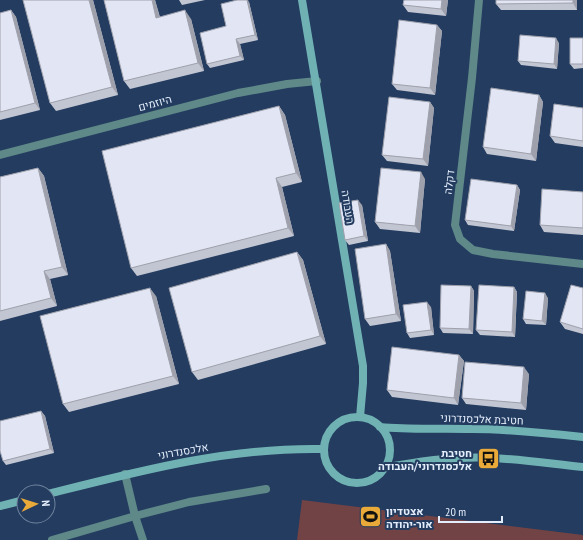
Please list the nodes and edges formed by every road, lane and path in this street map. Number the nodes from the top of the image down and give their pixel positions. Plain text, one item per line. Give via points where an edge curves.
1 (302, 0) edge
2 (479, 0) edge
3 (317, 82) junction
4 (0, 155) edge
5 (583, 264) edge
6 (360, 417) junction
7 (380, 427) junction
8 (583, 437) edge
9 (324, 449) junction
10 (583, 467) edge
11 (384, 468) junction
12 (125, 474) junction
13 (266, 489) dead end
14 (56, 492) edge
15 (16, 502) edge
16 (0, 506) edge
17 (135, 516) junction
18 (52, 540) edge
19 (143, 540) edge

1 - 3 street, העבודה
2 - 5 street, דקלה via 455,225 460,239 473,250
3 - 4 street, היוזמים via 287,84 238,93
3 - 6 street, העבודה via 363,366
6 - 7 street via 371,420
6 - 9 street via 339,422 331,430
7 - 8 street, חטיבת אלכסנדרוני via 416,430 515,430
7 - 11 street via 390,447 389,458
9 - 11 street via 325,460 330,469 346,482 367,482 377,477
9 - 12 street, אלכסנדרוני via 248,452 184,461
10 - 11 street via 491,458 447,459
12 - 14 street, אלכסנדרוני
12 - 17 street
13 - 17 street via 188,502
15 - 16 street
17 - 18 street
17 - 19 street

